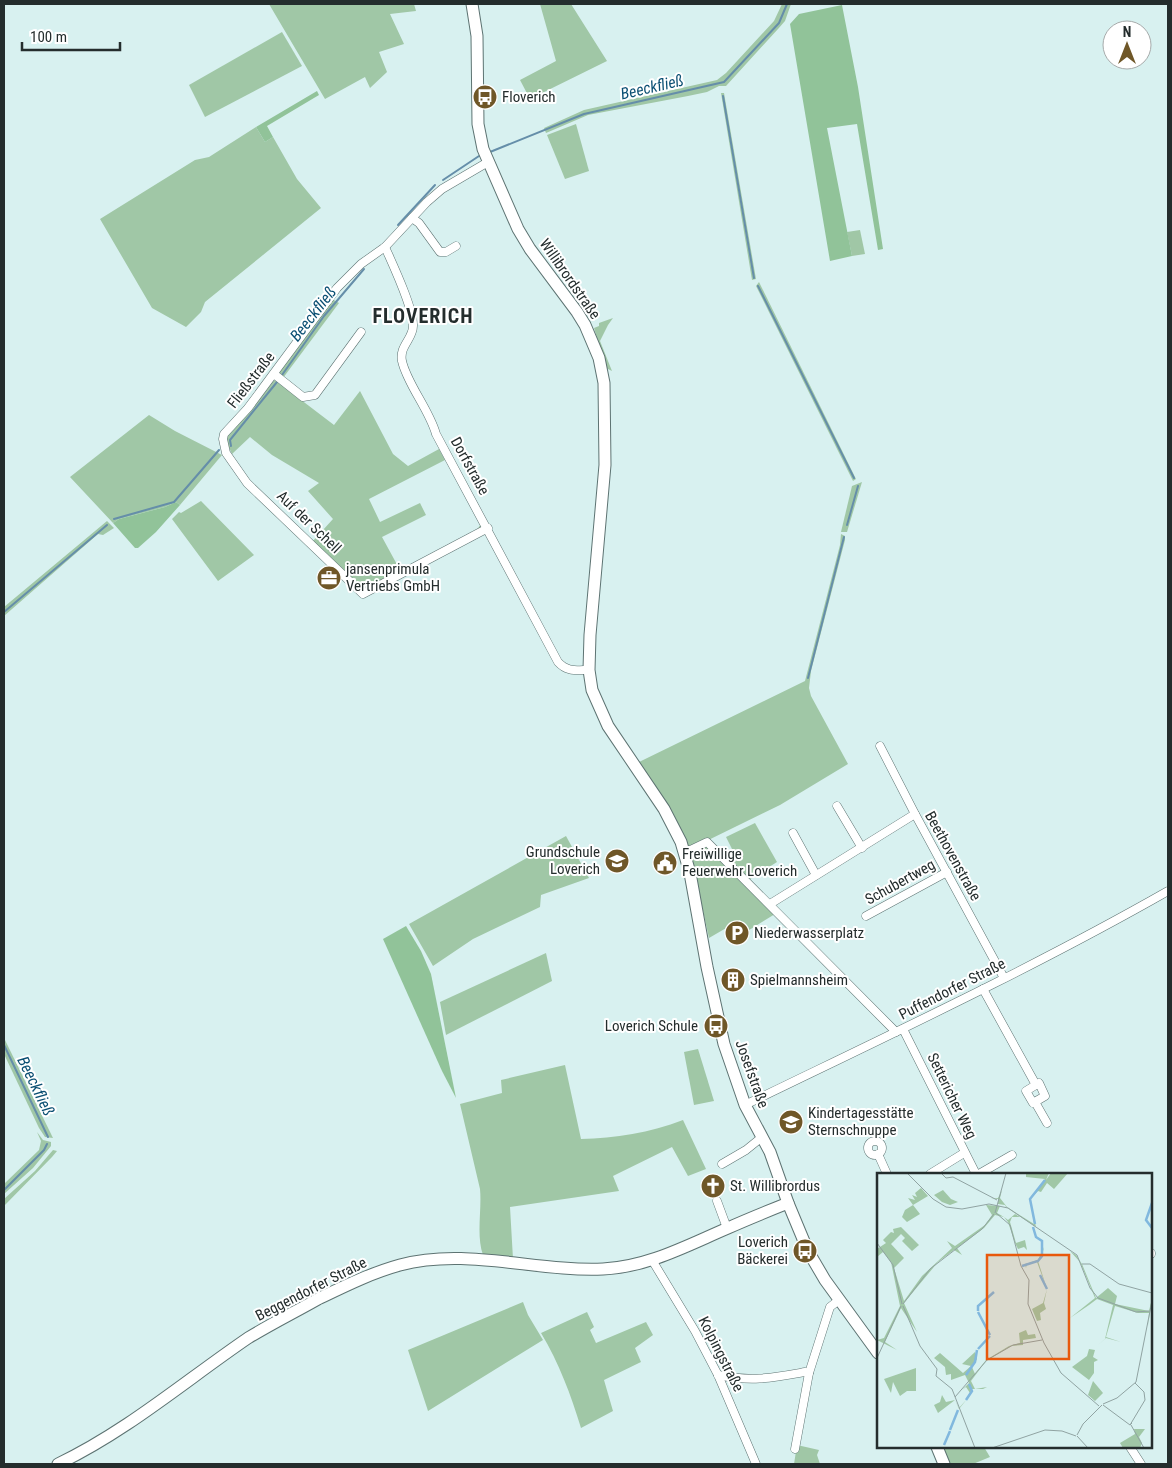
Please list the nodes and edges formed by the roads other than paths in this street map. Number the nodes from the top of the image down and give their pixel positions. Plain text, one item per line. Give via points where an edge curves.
1 (472, 4) edge
2 (488, 162) junction
3 (412, 218) junction
4 (456, 246) dead end
5 (385, 247) junction
6 (361, 332) dead end
7 (274, 374) junction
8 (226, 453) joint
9 (488, 528) junction
10 (589, 670) junction
11 (880, 746) dead end
12 (648, 786) joint
13 (837, 806) dead end
14 (915, 814) junction
15 (793, 833) dead end
16 (862, 848) junction
17 (684, 853) junction
18 (947, 872) junction
19 (816, 875) junction
20 (1168, 891) edge
21 (770, 904) junction
22 (866, 916) dead end
23 (1004, 978) junction
24 (983, 989) junction
25 (899, 1031) junction
26 (1036, 1085) junction
27 (1035, 1102) junction
28 (745, 1105) junction
29 (1047, 1123) dead end
30 (762, 1137) junction
31 (964, 1153) junction
32 (878, 1154) dead end
33 (1012, 1155) dead end
34 (722, 1164) dead end
35 (887, 1173) edge
36 (932, 1173) edge
37 (977, 1173) edge
38 (980, 1173) edge
39 (717, 1200) dead end
40 (788, 1203) junction
41 (727, 1228) junction
42 (652, 1260) junction
43 (838, 1300) junction
44 (877, 1352) edge
45 (809, 1373) junction
46 (718, 1375) junction
47 (937, 1448) edge
48 (1131, 1448) edge
49 (795, 1449) dead end
50 (58, 1464) edge
51 (756, 1464) edge
52 (944, 1464) edge
53 (1141, 1464) edge

1 - 2 street, Willibrordstraße via 478,36 478,124
2 - 3 street, Fließstraße via 442,189
2 - 10 street, Willibrordstraße via 518,229 577,312 599,358 605,394 605,459
3 - 4 street via 440,252
3 - 5 street, Fließstraße
5 - 7 street, Fließstraße via 361,264 337,288
5 - 9 street, Dorfstraße via 413,319 412,333 402,348 406,373
6 - 7 street via 315,395 303,397
7 - 8 street, Fließstraße via 224,434
8 - 9 street, Auf der Schell via 247,482 363,594
9 - 10 street, Dorfstraße via 558,662 570,670
10 - 12 street, Willibrordstraße via 592,690 608,726
11 - 14 street, Beethovenstraße
12 - 17 street, Josefstraße via 674,826
13 - 16 street
14 - 16 street
14 - 18 street, Beethovenstraße
15 - 19 street
16 - 19 street
17 - 21 street, Settericher Weg via 707,842
17 - 28 street, Josefstraße via 722,1036
18 - 22 street, Schubertweg
18 - 23 street, Beethovenstraße
19 - 21 street
20 - 23 street, Puffendorfer Straße
21 - 25 street, Settericher Weg
23 - 24 street, Puffendorfer Straße
24 - 25 street, Puffendorfer Straße
24 - 26 street
25 - 28 street, Puffendorfer Straße
25 - 31 street, Settericher Weg via 936,1092
26 - 27 street via 1026,1091
26 - 27 street via 1039,1083 1046,1096
27 - 29 street
28 - 30 street, Josefstraße
30 - 34 street
30 - 40 street, Josefstraße
31 - 36 street
31 - 37 street, Settericher Weg
32 - 35 street
33 - 38 street, Settericher Weg
39 - 41 street
40 - 41 street, Beggendorfer Straße
40 - 43 street, Josefstraße via 808,1251
41 - 42 street, Beggendorfer Straße
42 - 46 street, Kolpingstraße
42 - 50 street, Beggendorfer Straße via 605,1269 579,1270 442,1259 402,1264 379,1271 343,1286 264,1329 110,1437
43 - 44 street, Josefstraße
43 - 45 street via 830,1307
45 - 46 street via 761,1380
45 - 49 street
46 - 51 street, Kolpingstraße
47 - 52 street
48 - 53 street

